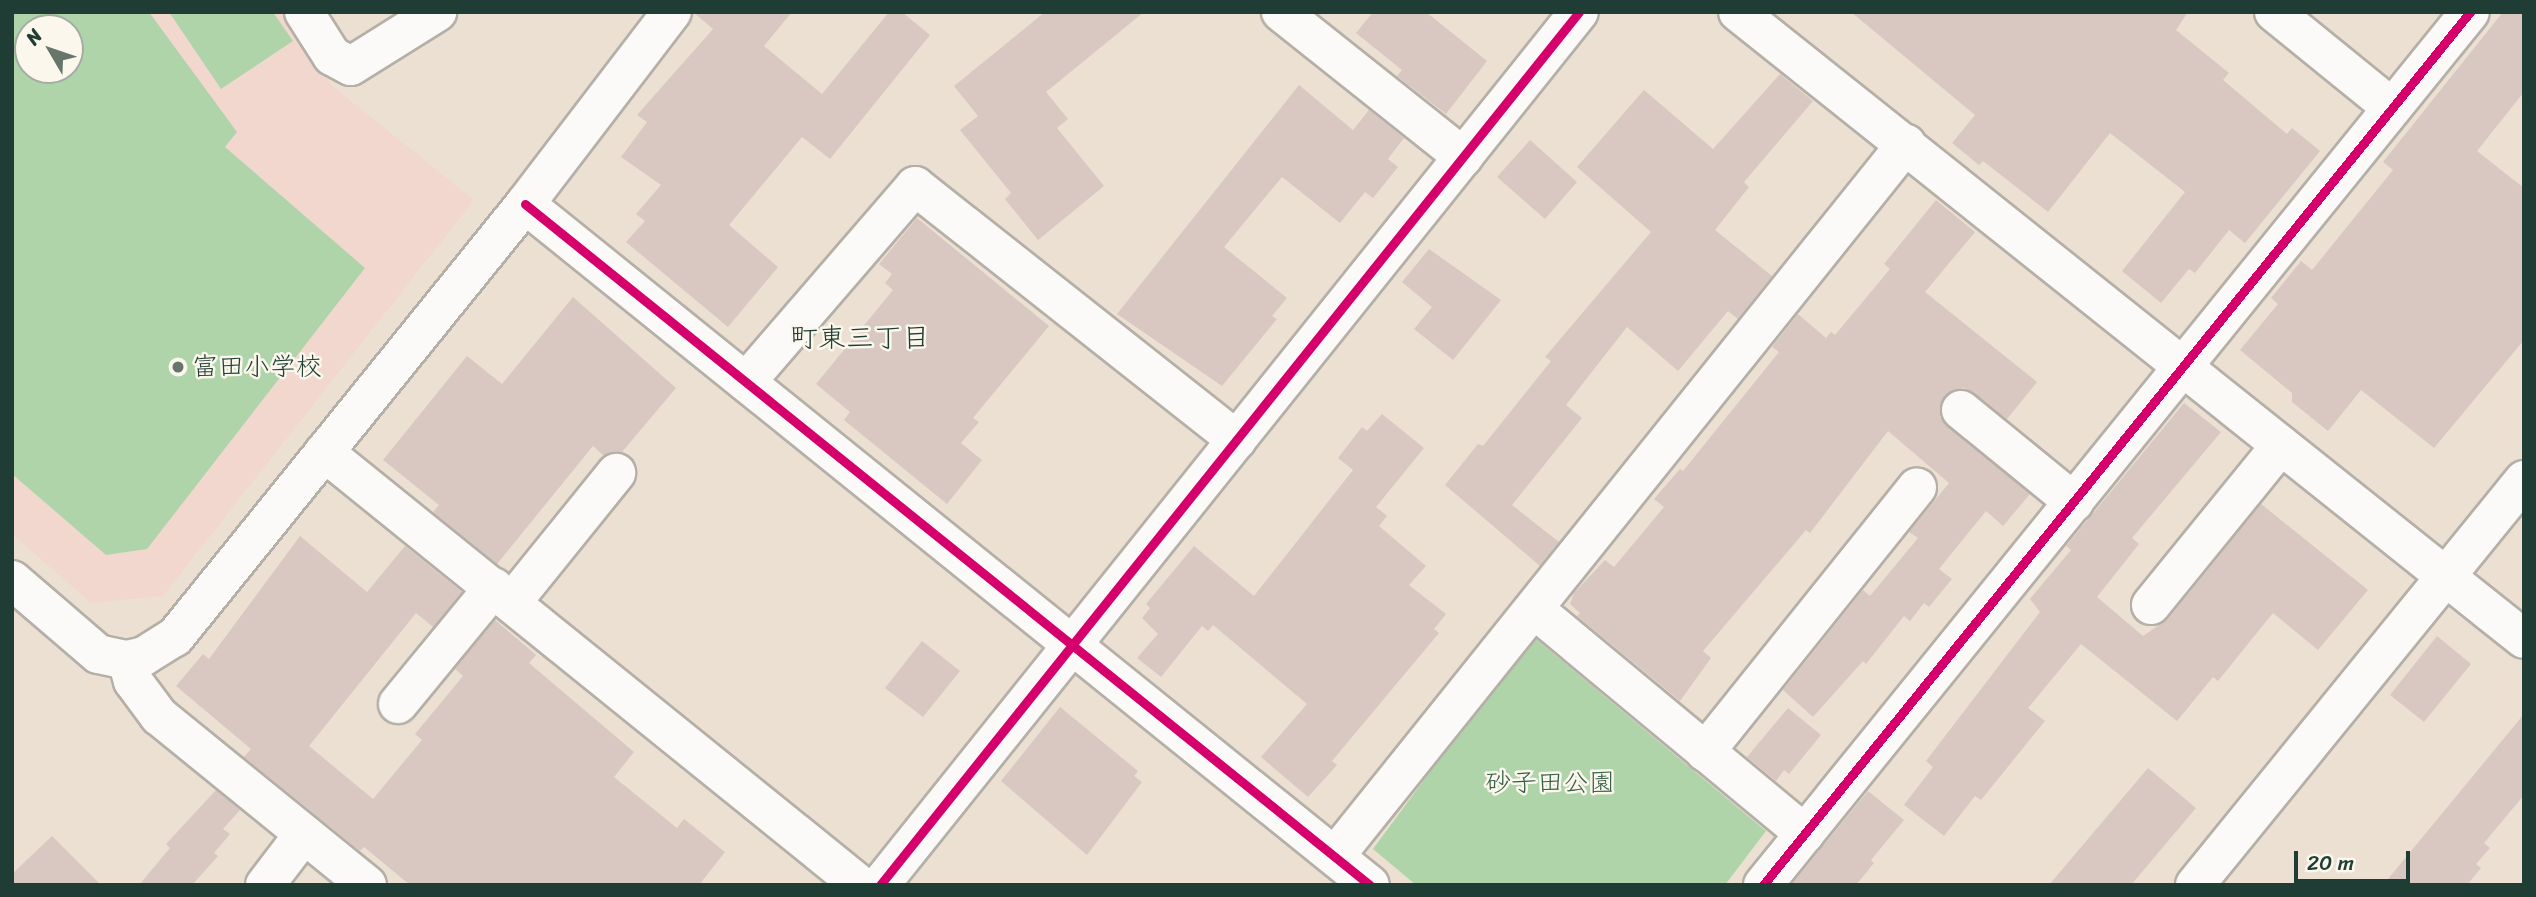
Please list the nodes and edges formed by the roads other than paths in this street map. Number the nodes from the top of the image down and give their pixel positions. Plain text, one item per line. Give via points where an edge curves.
1 (304, 12) edge
2 (437, 12) edge
3 (672, 12) edge
4 (1281, 12) edge
5 (1579, 12) edge
6 (1738, 12) edge
7 (2274, 12) edge
8 (2470, 12) edge
9 (2392, 108) junction
10 (1906, 144) junction
11 (1463, 157) junction
12 (525, 204) junction
13 (2183, 367) junction
14 (746, 382) junction
15 (1961, 410) dead end
16 (1237, 440) junction
17 (2281, 445) junction
18 (324, 453) junction
19 (616, 473) dead end
20 (2524, 480) edge
21 (1917, 487) dead end
22 (2074, 502) junction
23 (2446, 576) junction
24 (12, 580) edge
25 (503, 594) junction
26 (2151, 606) dead end
27 (1534, 609) junction
28 (2524, 639) edge
29 (1074, 646) junction
30 (127, 660) junction
31 (398, 704) dead end
32 (1705, 752) junction
33 (304, 834) junction
34 (1805, 834) junction
35 (1335, 856) junction
36 (265, 885) edge
37 (367, 885) edge
38 (860, 885) edge
39 (880, 885) edge
40 (1370, 885) edge
41 (1763, 885) edge
42 (2195, 885) edge

1 - 2 street via 332,55 351,66
3 - 12 street
4 - 11 street
5 - 11 street
6 - 10 street
7 - 9 street
8 - 9 street
9 - 13 street
10 - 13 street
10 - 27 street
11 - 16 street
12 - 14 street
12 - 18 street
13 - 17 street
13 - 22 street
14 - 16 street via 915,186
14 - 29 street
15 - 22 street
16 - 29 street
17 - 23 street
17 - 26 street
18 - 25 street
18 - 30 street via 190,621 158,650
19 - 25 street
20 - 23 street
21 - 32 street
22 - 34 street
23 - 28 street
23 - 42 street
24 - 30 street via 89,649
25 - 31 street
25 - 38 street
27 - 32 street
27 - 35 street
29 - 35 street
29 - 39 street
30 - 33 street via 133,681 159,716
32 - 34 street
33 - 36 street
33 - 37 street
34 - 41 street
35 - 40 street

